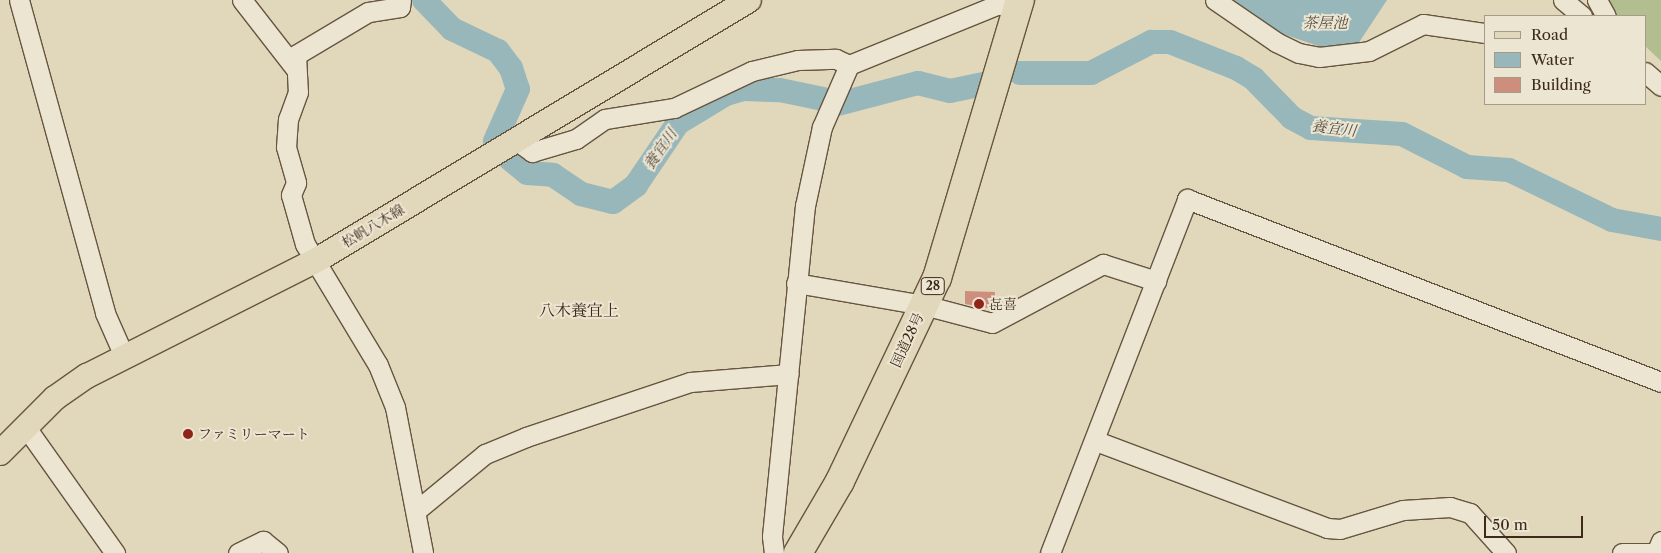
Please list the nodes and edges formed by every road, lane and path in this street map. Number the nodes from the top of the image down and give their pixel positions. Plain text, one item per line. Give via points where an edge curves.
1 (19, 0) edge
2 (242, 0) edge
3 (401, 0) edge
4 (750, 0) edge
5 (1215, 0) edge
6 (1563, 0) edge
7 (1597, 0) edge
8 (1019, 2) edge
9 (1581, 15) edge
10 (1605, 15) edge
11 (1484, 33) edge
12 (849, 64) junction
13 (295, 68) junction
14 (1646, 73) edge
15 (1661, 86) edge
16 (517, 141) junction
17 (317, 260) junction
18 (1156, 280) junction
19 (796, 283) junction
20 (924, 305) junction
21 (124, 356) junction
22 (789, 374) junction
23 (1661, 382) edge
24 (25, 426) junction
25 (1096, 441) junction
26 (0, 453) edge
27 (417, 510) junction
28 (1661, 541) edge
29 (115, 553) edge
30 (238, 553) edge
31 (278, 553) edge
32 (423, 553) edge
33 (774, 553) edge
34 (798, 553) edge
35 (1050, 553) edge
36 (1506, 553) edge
37 (1622, 553) edge
38 (1650, 553) edge
39 (1656, 553) edge

1 - 21 street via 105,313
2 - 13 street
3 - 13 street via 400,6 368,12 296,55
4 - 16 main road, 松帆八木線
5 - 11 street via 1276,42 1299,53 1320,57 1369,51 1423,24
6 - 9 street
7 - 10 street
8 - 12 street via 997,5
8 - 20 highway, 国道28号 / 28 via 937,278
12 - 16 street via 836,59 798,60 752,71 674,108 604,120 576,138 546,148 532,152
12 - 19 street via 822,127 805,206
13 - 17 street via 298,92 288,119 286,147 296,183 291,195 305,244
14 - 15 street
16 - 17 main road, 松帆八木線
17 - 21 main road, 松帆八木線
17 - 27 street via 378,365 395,406
18 - 20 street via 1103,264 992,323
18 - 23 street via 1187,199
18 - 25 street
19 - 20 street
19 - 22 street
20 - 34 highway, 国道28号 / 28 via 840,482
21 - 24 main road, 松帆八木線 via 55,398
22 - 27 street via 690,382 526,437 484,454
22 - 33 street via 772,536
24 - 26 main road, 松帆八木線
24 - 29 street
25 - 35 street
25 - 36 street via 1327,528 1340,529 1403,510 1457,509 1470,513
27 - 32 street
28 - 39 street
30 - 31 street via 263,541
37 - 38 street

